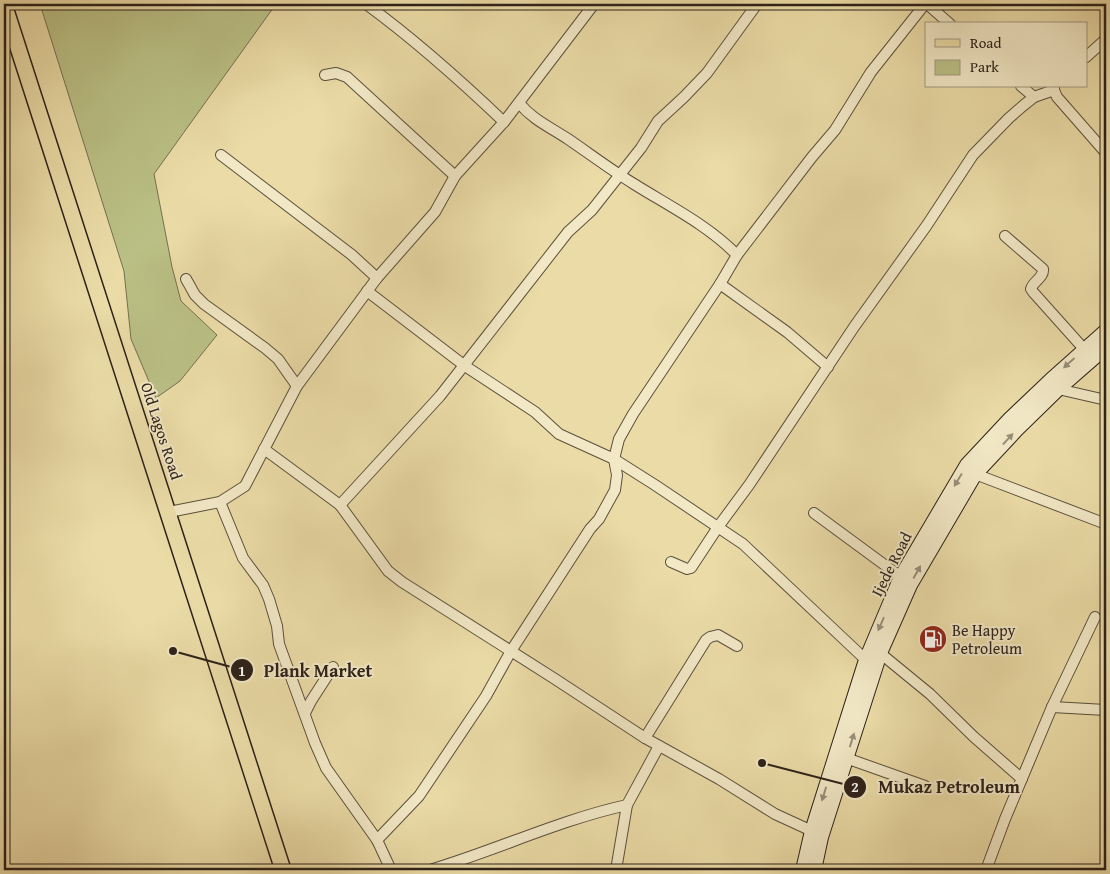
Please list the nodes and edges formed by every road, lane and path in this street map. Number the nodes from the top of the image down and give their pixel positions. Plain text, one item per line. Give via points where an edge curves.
1 (4, 4) edge
2 (366, 4) edge
3 (757, 4) edge
4 (926, 4) edge
5 (591, 5) edge
6 (948, 22) edge
7 (1106, 40) edge
8 (1088, 55) edge
9 (326, 75) dead end
10 (1023, 88) edge
11 (1054, 88) edge
12 (1034, 97) junction
13 (519, 103) junction
14 (504, 122) junction
15 (1106, 153) edge
16 (221, 155) dead end
17 (619, 175) junction
18 (455, 176) junction
19 (1005, 236) dead end
20 (737, 255) junction
21 (377, 278) junction
22 (186, 279) dead end
23 (720, 284) junction
24 (367, 291) junction
25 (1106, 331) edge
26 (1106, 347) edge
27 (1084, 349) junction
28 (465, 366) junction
29 (828, 367) junction
30 (297, 386) junction
31 (1058, 389) junction
32 (1106, 400) edge
33 (264, 448) junction
34 (614, 460) junction
35 (975, 474) junction
36 (220, 502) junction
37 (340, 505) junction
38 (169, 512) junction
39 (814, 513) dead end
40 (1106, 524) edge
41 (718, 527) junction
42 (671, 562) dead end
43 (901, 578) junction
44 (1095, 617) dead end
45 (737, 646) dead end
46 (511, 651) junction
47 (880, 653) junction
48 (866, 660) junction
49 (333, 667) dead end
50 (1052, 707) junction
51 (1106, 710) edge
52 (305, 714) junction
53 (645, 738) junction
54 (658, 746) junction
55 (846, 758) junction
56 (1022, 779) junction
57 (925, 786) dead end
58 (627, 805) junction
59 (812, 831) junction
60 (377, 840) junction
61 (283, 870) edge
62 (391, 870) edge
63 (430, 870) edge
64 (616, 870) edge
65 (803, 870) edge
66 (814, 870) edge
67 (986, 870) edge

1 - 38 main road, Old Lagos Road
2 - 14 street via 448,69
3 - 17 street via 707,73 658,121
4 - 6 street
4 - 20 street via 871,72 835,130
5 - 13 street
7 - 8 street
9 - 18 street via 336,73 347,77
10 - 12 street
11 - 12 street
11 - 15 street via 1057,97
12 - 29 street via 973,155
13 - 14 street
13 - 17 street via 529,115
14 - 18 street
16 - 21 street via 352,255
17 - 20 street via 700,224 722,239
17 - 28 street via 592,210 568,232
18 - 21 street via 435,212
19 - 27 street via 1043,269 1031,289
20 - 23 street
21 - 24 street
22 - 30 street via 204,304 278,359
23 - 29 street via 787,332
23 - 34 street via 632,414 619,439
24 - 28 street
24 - 30 street
25 - 27 main road, Ijede Road
26 - 31 main road, Ijede Road
27 -> 43 main road, Ijede Road via 967,465
28 - 34 street via 535,412 559,434
28 - 37 street
29 - 41 street
30 - 33 street
31 - 32 street
35 -> 31 main road, Ijede Road
33 - 36 street via 245,486
33 - 37 street
34 - 41 street
34 - 46 street via 617,475 610,501
35 - 40 street
47 -> 35 main road, Ijede Road via 910,585
36 - 38 street
36 - 52 street via 243,558 269,599 279,644
37 - 46 street via 388,571
38 - 61 main road, Old Lagos Road
39 - 43 street
41 - 42 street via 691,568
41 - 48 street via 750,550
43 -> 48 main road, Ijede Road
44 - 50 street
45 - 53 street via 718,635 706,640
46 - 53 street
46 - 60 street via 486,696 418,796
55 -> 47 main road, Ijede Road
47 - 56 street via 930,694
48 -> 59 main road, Ijede Road
49 - 52 street
50 - 51 street
50 - 56 street
52 - 60 street via 326,768
53 - 54 street
54 - 58 street
54 - 59 street via 775,814
55 - 57 street
55 - 66 main road, Ijede Road
56 - 67 street
58 - 63 street via 593,813
58 - 64 street
59 - 65 main road, Ijede Road
60 - 62 street

